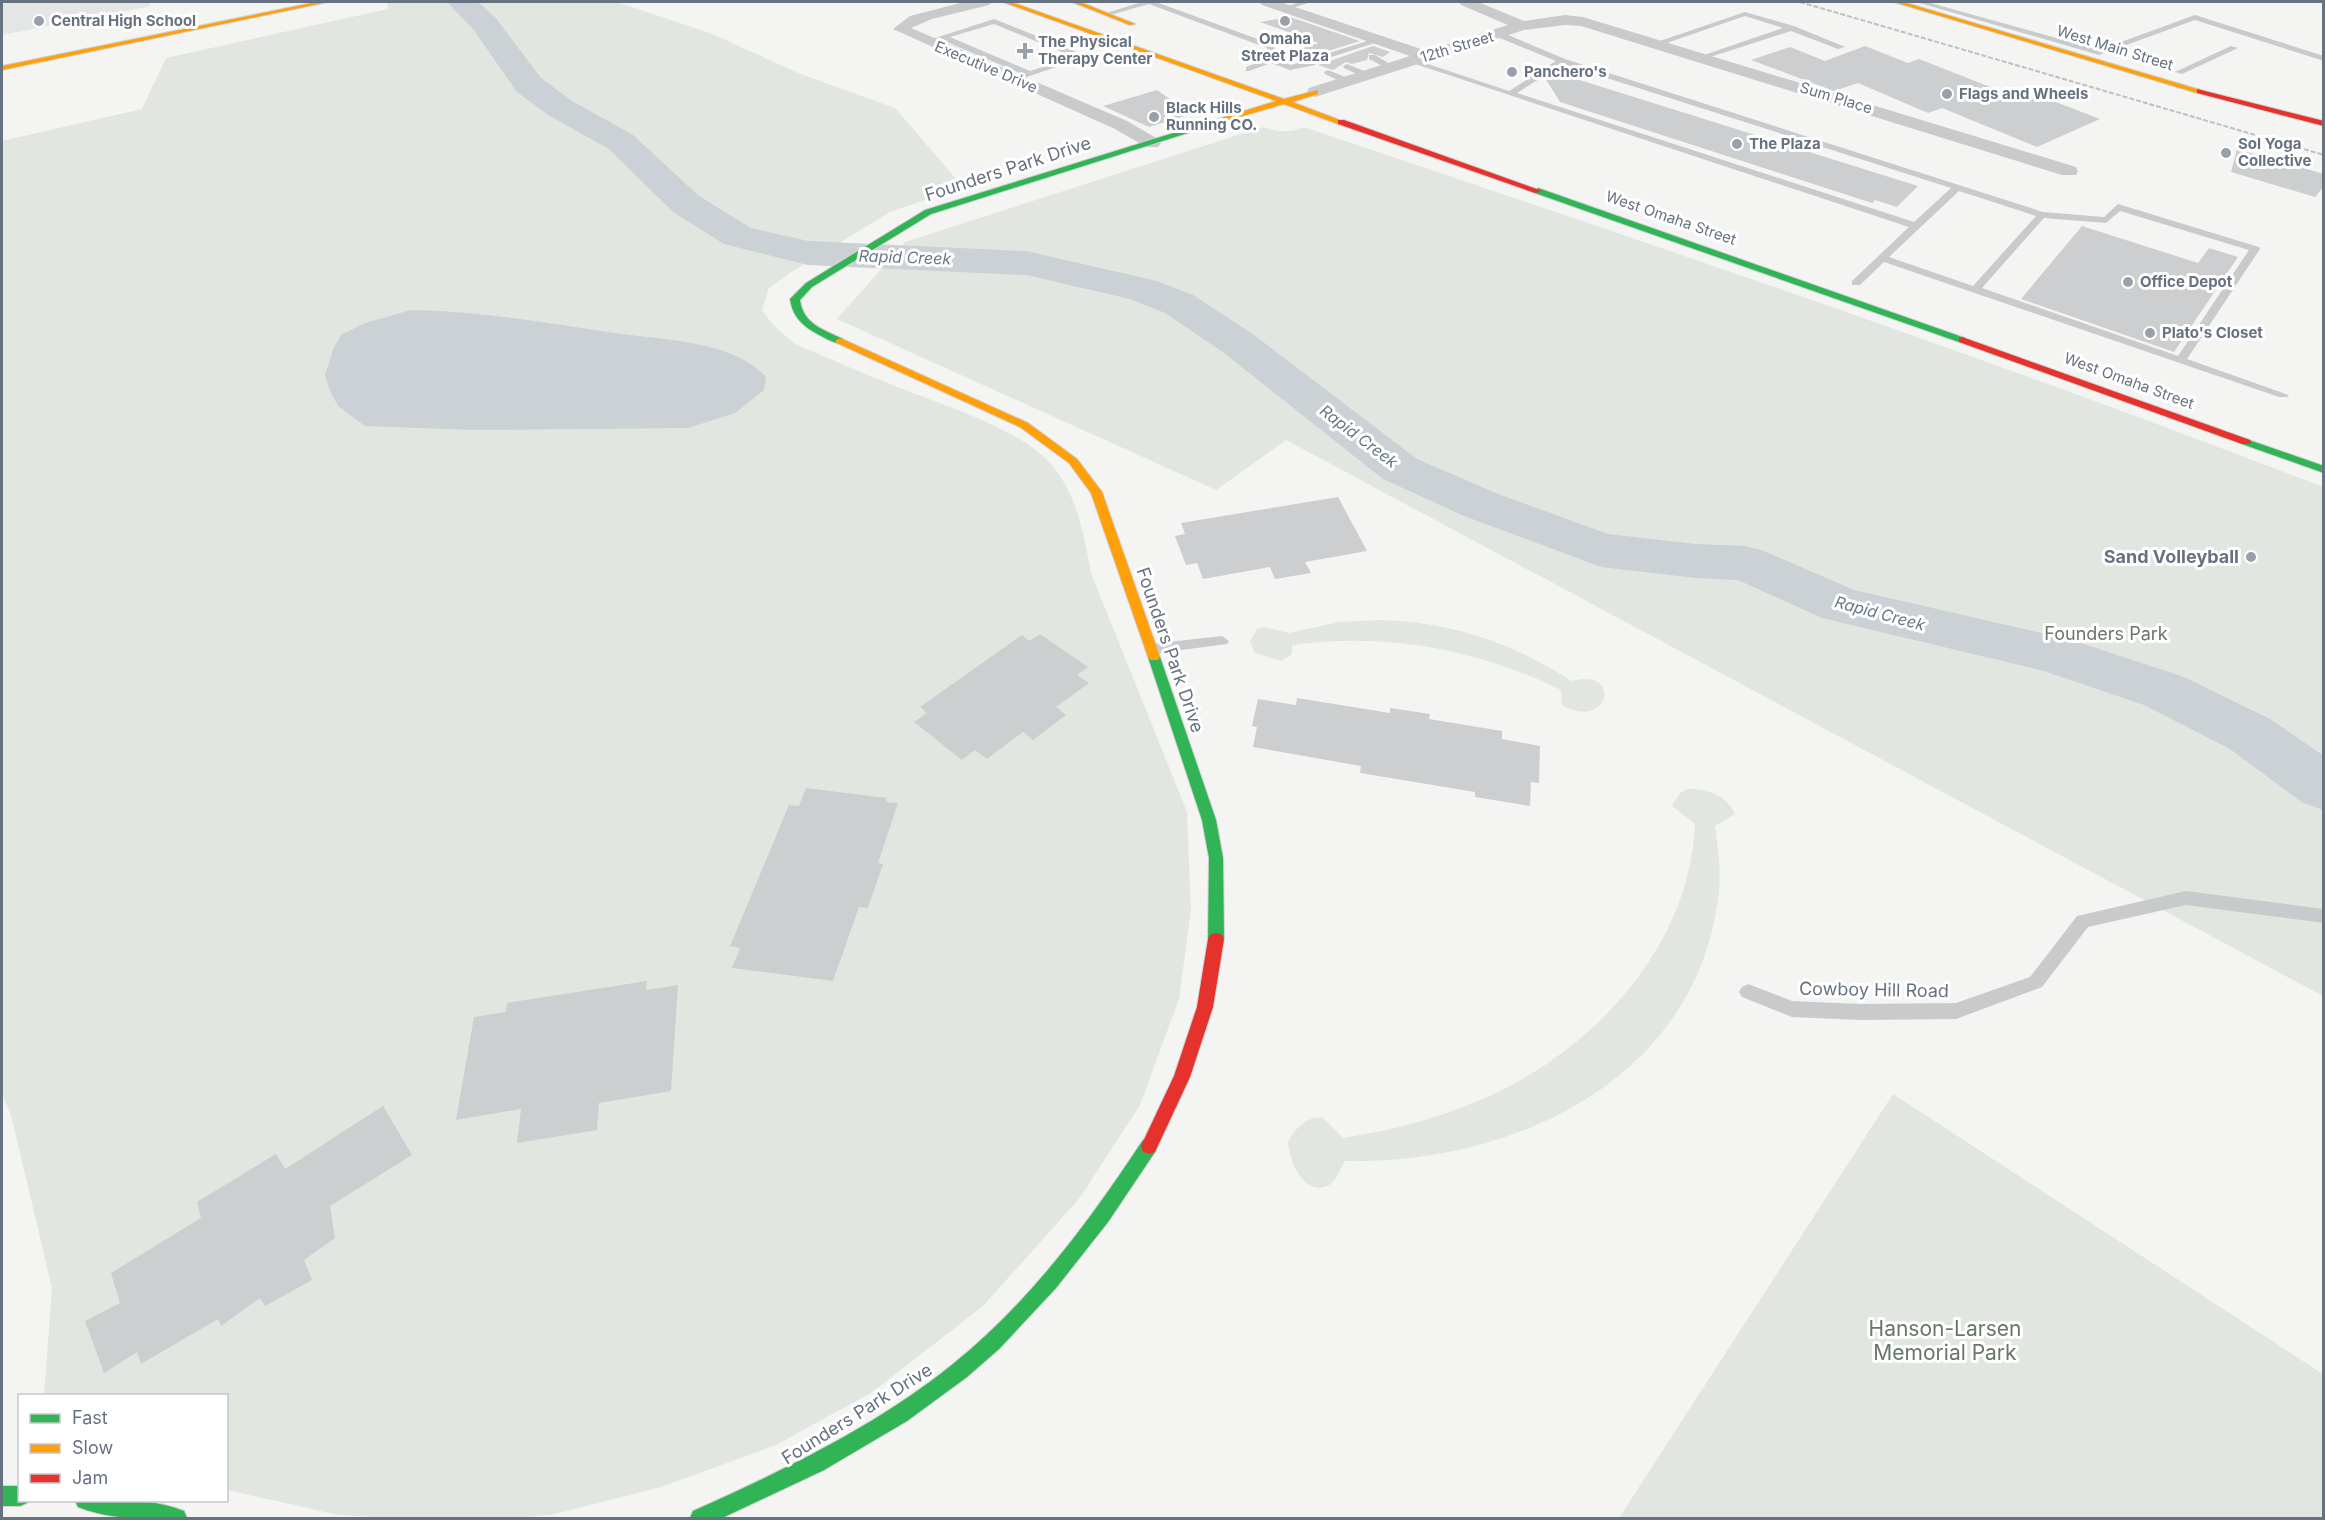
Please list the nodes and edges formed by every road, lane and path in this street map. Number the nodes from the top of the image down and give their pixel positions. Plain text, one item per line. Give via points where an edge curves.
1 (264, 2) edge
2 (325, 2) edge
3 (984, 2) edge
4 (1006, 2) edge
5 (1075, 2) edge
6 (1149, 2) edge
7 (1267, 2) edge
8 (1307, 2) edge
9 (1466, 2) edge
10 (1910, 2) edge
11 (1965, 2) edge
12 (1286, 8) junction
13 (1107, 14) junction
14 (238, 19) junction
15 (1522, 26) junction
16 (1603, 26) joint
17 (1791, 28) junction
18 (1144, 29) dead end
19 (1498, 34) junction
20 (934, 40) junction
21 (1380, 40) junction
22 (1658, 43) junction
23 (1841, 47) dead end
24 (2234, 48) dead end
25 (2111, 50) junction
26 (2, 55) edge
27 (1372, 57) dead end
28 (1704, 58) junction
29 (1418, 59) junction
30 (2324, 59) edge
31 (1271, 60) junction
32 (1562, 61) junction
33 (1244, 67) joint
34 (1391, 67) junction
35 (2, 68) edge
36 (1328, 72) dead end
37 (2179, 72) junction
38 (1347, 73) junction
39 (2, 76) edge
40 (1022, 77) junction
41 (1271, 77) dead end
42 (1292, 84) dead end
43 (1315, 92) junction
44 (1510, 94) junction
45 (1340, 101) dead end
46 (1283, 102) junction
47 (2322, 124) edge
48 (1152, 143) junction
49 (2068, 171) dead end
50 (1957, 187) junction
51 (2042, 214) junction
52 (1916, 226) junction
53 (1883, 258) junction
54 (1856, 283) dead end
55 (1975, 290) junction
56 (2181, 360) junction
57 (2283, 395) dead end
58 (2324, 470) edge
59 (1222, 641) dead end
60 (1151, 649) junction
61 (2324, 916) edge
62 (1748, 992) dead end
63 (2, 1496) edge
64 (18, 1496) edge
65 (95, 1502) edge
66 (177, 1518) edge
67 (700, 1518) edge

1 - 26 main road
2 - 14 main road
3 - 20 street, Executive Drive via 904,24 901,29
4 - 46 main road, West Omaha Street
5 - 13 main road
6 - 13 lane
6 - 31 lane via 1271,47
7 - 12 street
8 - 12 lane
9 - 15 street
10 - 25 lane via 2099,53
10 - 47 main road, West Main Street via 2186,87
11 - 25 main road
12 - 21 street
13 - 18 main road
14 - 35 main road
14 - 39 main road
15 - 16 street, 12th Street via 1565,20
15 - 19 street, 12th Street
16 - 22 street, Sum Place
17 - 22 lane via 1745,14
17 - 23 lane
17 - 28 lane
19 - 29 street, 12th Street
19 - 32 lane
20 - 40 street, Executive Drive
20 - 40 lane via 994,21 1080,57
21 - 29 street
21 - 31 lane via 1290,68
22 - 28 street, Sum Place
24 - 37 lane
25 - 30 lane via 2195,17
25 - 37 main road
27 - 34 lane
28 - 49 street, Sum Place
29 - 34 street, 12th Street
29 - 44 lane
31 - 33 lane
32 - 44 lane
32 - 50 lane
33 - 41 main road
34 - 38 street, 12th Street via 1366,75
36 - 38 lane
37 - 47 main road
38 - 43 street, 12th Street
40 - 48 street, Executive Drive
42 - 43 main road
43 - 45 main road
43 - 46 main road, Founders Park Drive
44 - 52 lane
46 - 48 main road, Founders Park Drive
46 - 58 main road, West Omaha Street via 1707,248
48 - 60 main road, Founders Park Drive via 928,212 809,285 795,299 795,311 803,322 1014,420 1069,454 1096,492
50 - 51 lane
50 - 52 lane
51 - 55 lane
51 - 56 lane via 2106,220 2118,207 2255,249
52 - 53 lane
53 - 54 lane
53 - 55 lane
55 - 56 lane
56 - 57 lane
59 - 60 lane
60 - 67 main road, Founders Park Drive via 1209,816 1218,892 1209,985 1171,1107 1138,1164 1059,1272 956,1374 836,1452 769,1488
61 - 62 lane, Cowboy Hill Road via 2186,898 2083,921 2036,982 1956,1011 1792,1009
63 - 64 main road
65 - 66 main road

